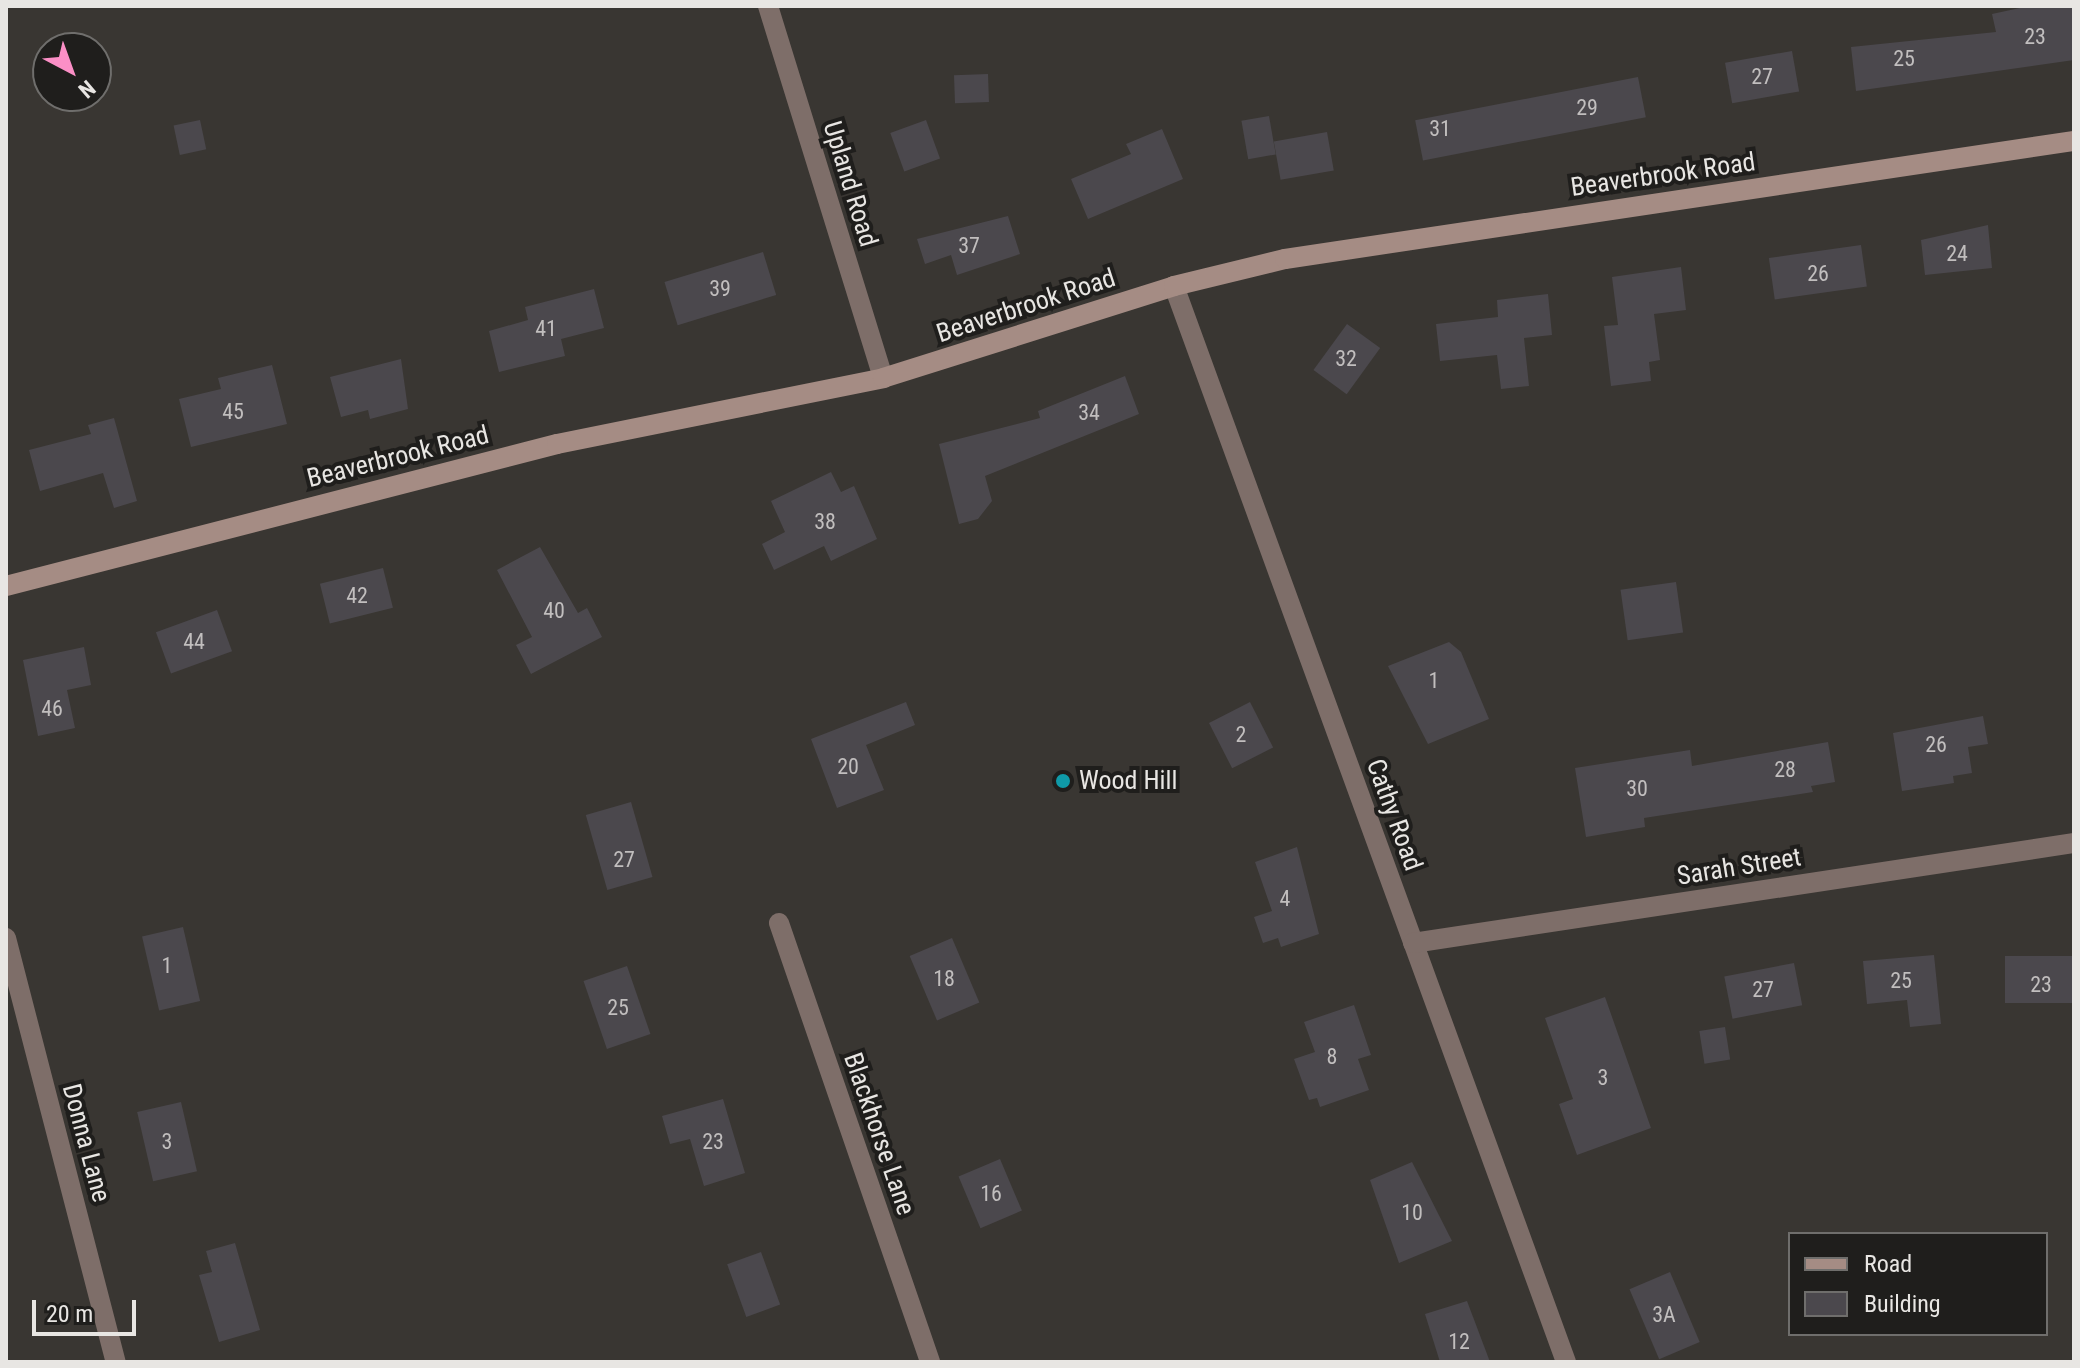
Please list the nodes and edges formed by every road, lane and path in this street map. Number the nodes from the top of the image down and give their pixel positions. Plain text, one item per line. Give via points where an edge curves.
1 (768, 6) edge
2 (2074, 141) edge
3 (1174, 286) junction
4 (883, 378) junction
5 (6, 586) edge
6 (2074, 843) edge
7 (779, 923) dead end
8 (6, 938) edge
9 (1413, 943) junction
10 (116, 1362) edge
11 (930, 1362) edge
12 (1566, 1362) edge

1 - 4 street, Upland Road
2 - 3 street, Beaverbrook Road via 1315,254
3 - 4 street, Beaverbrook Road
3 - 9 street, Cathy Road
4 - 5 street, Beaverbrook Road via 557,444
6 - 9 street, Sarah Street
7 - 11 street, Blackhorse Lane
8 - 10 street, Donna Lane
9 - 12 street, Cathy Road

